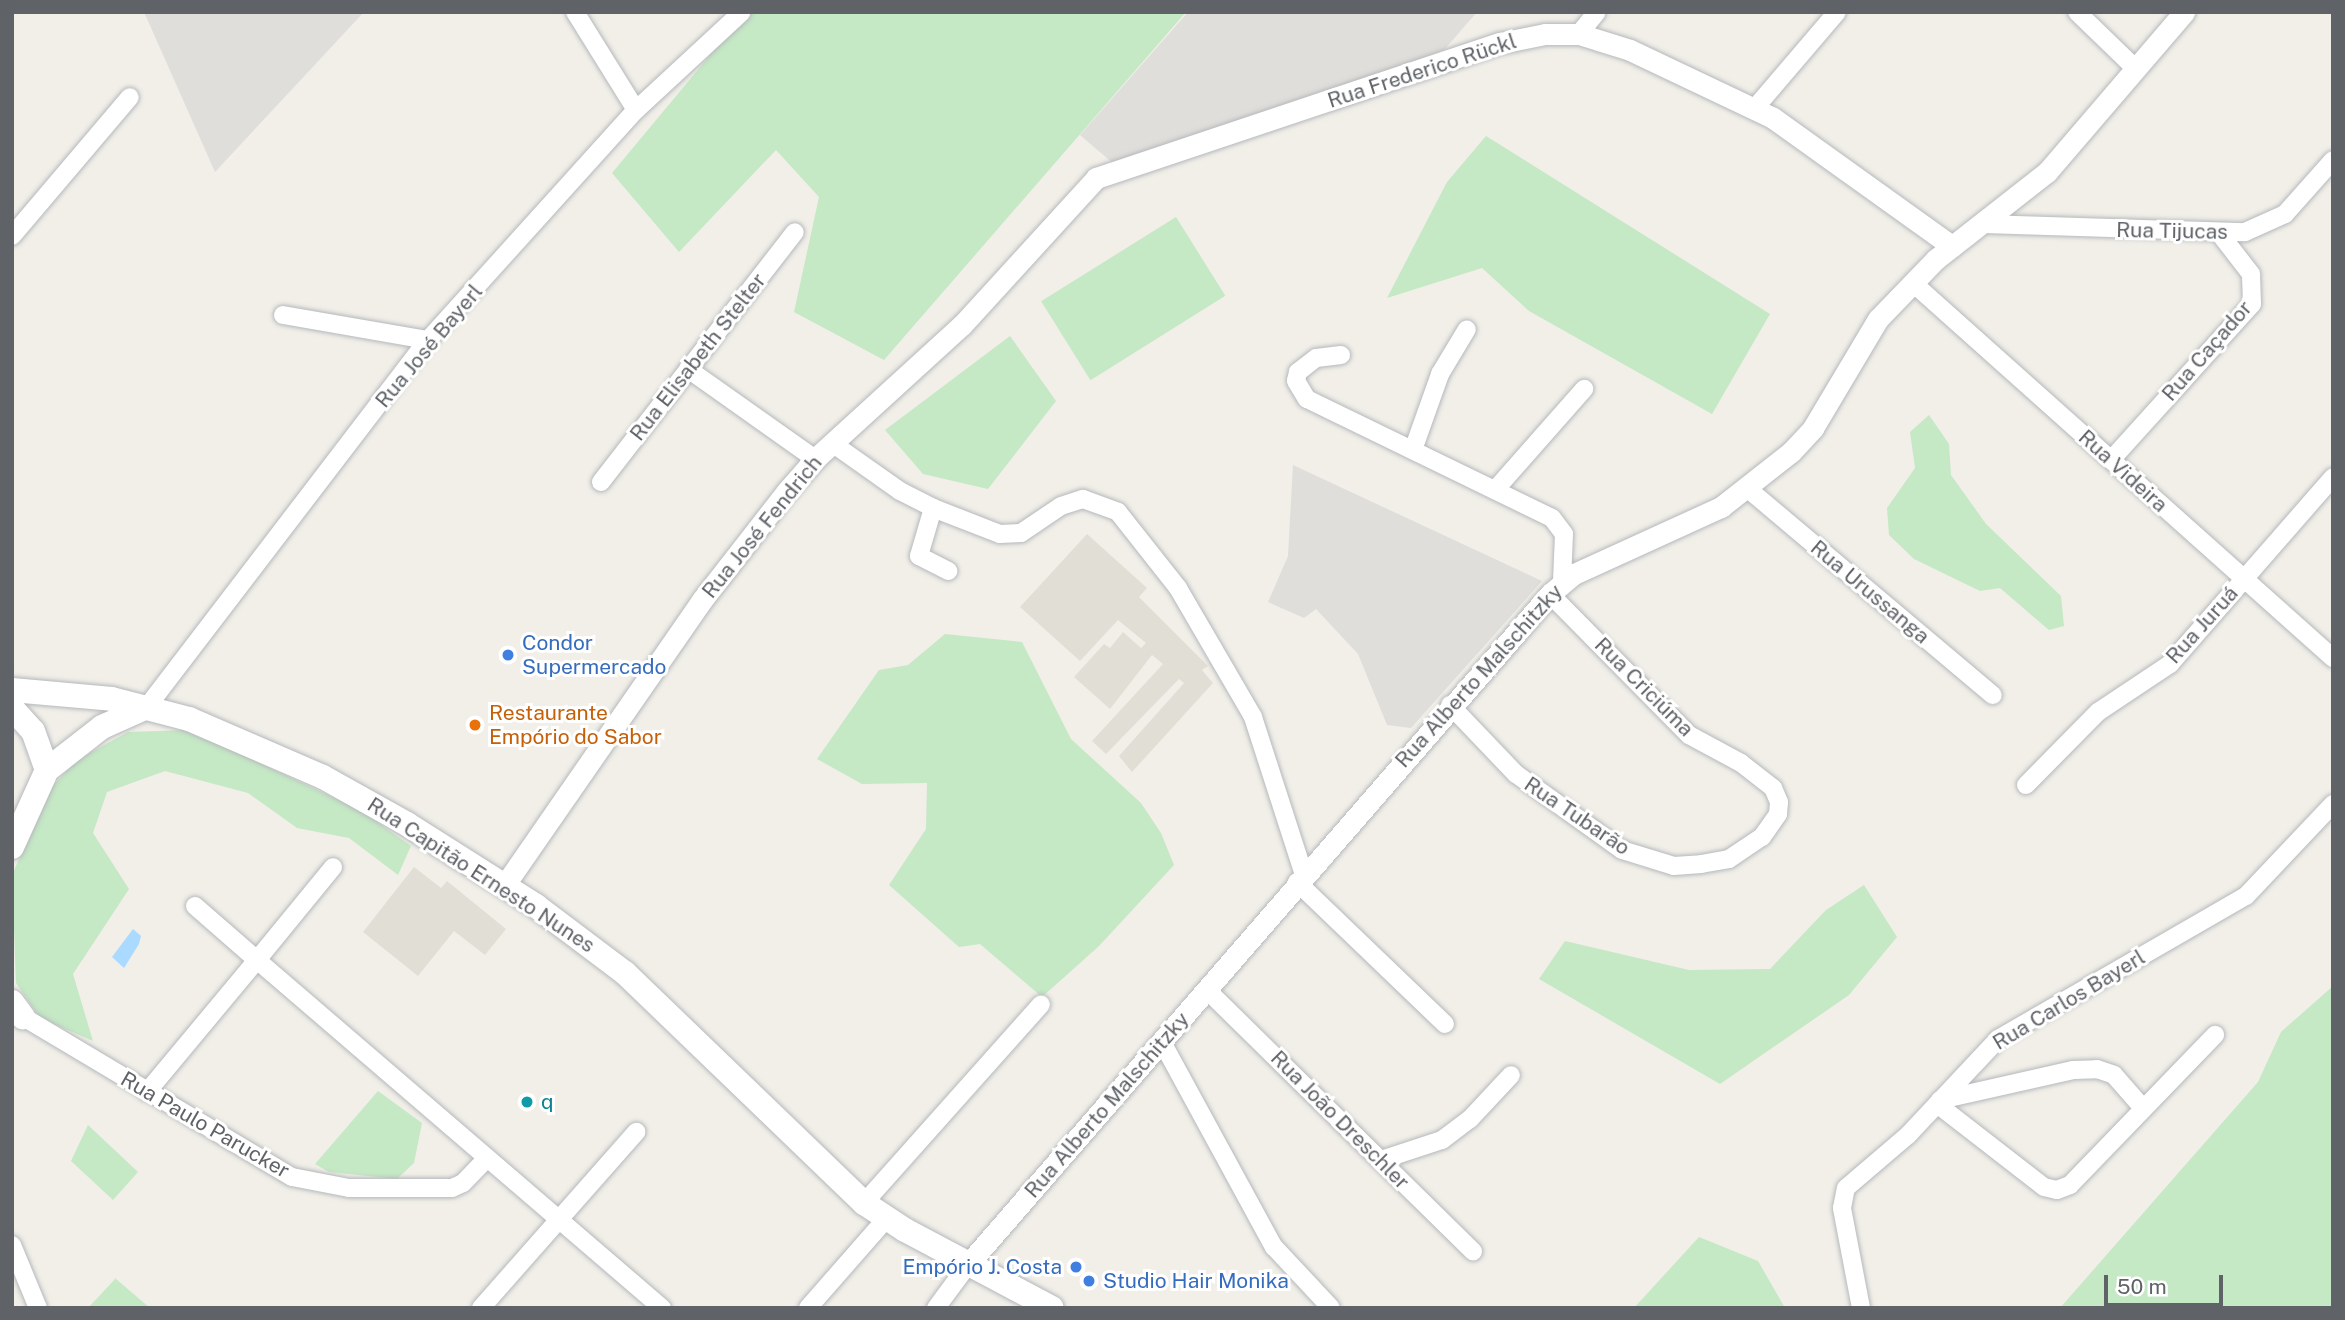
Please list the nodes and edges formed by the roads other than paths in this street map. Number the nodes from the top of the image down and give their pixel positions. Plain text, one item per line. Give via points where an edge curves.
1 (575, 12) edge
2 (742, 12) edge
3 (1597, 12) edge
4 (1838, 12) edge
5 (2077, 12) edge
6 (2184, 12) edge
7 (1579, 34) junction
8 (2136, 69) junction
9 (130, 97) dead end
10 (1755, 108) junction
11 (636, 110) junction
12 (2333, 160) edge
13 (1096, 178) joint
14 (19, 214) edge
15 (1984, 224) junction
16 (795, 232) dead end
17 (2220, 234) junction
18 (12, 236) edge
19 (1952, 246) junction
20 (1913, 283) junction
21 (283, 316) dead end
22 (1467, 329) dead end
23 (428, 340) junction
24 (1341, 355) dead end
25 (688, 369) junction
26 (1584, 389) dead end
27 (832, 443) junction
28 (1413, 450) junction
29 (815, 459) junction
30 (2111, 460) junction
31 (2333, 477) edge
32 (601, 482) dead end
33 (1748, 489) junction
34 (1495, 490) junction
35 (933, 508) junction
36 (948, 571) dead end
37 (2244, 579) junction
38 (1556, 588) junction
39 (2333, 658) edge
40 (12, 690) edge
41 (1993, 695) dead end
42 (1450, 705) junction
43 (147, 707) junction
44 (12, 708) edge
45 (47, 770) junction
46 (2026, 785) dead end
47 (1777, 795) joint
48 (2333, 804) edge
49 (12, 847) edge
50 (333, 867) dead end
51 (1301, 879) junction
52 (504, 886) junction
53 (195, 906) dead end
54 (257, 960) junction
55 (1207, 990) junction
56 (1041, 1004) dead end
57 (15, 1015) edge
58 (1445, 1024) dead end
59 (2215, 1035) dead end
60 (1162, 1042) junction
61 (1511, 1075) dead end
62 (147, 1092) junction
63 (1938, 1102) junction
64 (2142, 1107) junction
65 (636, 1132) dead end
66 (485, 1160) junction
67 (1381, 1160) junction
68 (864, 1203) junction
69 (559, 1219) junction
70 (886, 1219) junction
71 (12, 1245) edge
72 (1473, 1251) dead end
73 (970, 1262) junction
74 (38, 1308) edge
75 (481, 1308) edge
76 (662, 1308) edge
77 (808, 1308) edge
78 (936, 1308) edge
79 (1052, 1308) edge
80 (1331, 1308) edge
81 (1861, 1308) edge

1 - 11 street
2 - 11 street, Rua José Bayerl
3 - 7 street
4 - 10 street
5 - 8 street
6 - 8 street, Rua Alberto Malschitzky
7 - 10 street, Rua Frederico Rückl via 1630,50
7 - 13 street, Rua Frederico Rückl via 1545,34 1500,43
8 - 15 street, Rua Alberto Malschitzky via 2047,172
9 - 14 street
10 - 19 street, Rua Frederico Rückl
11 - 23 street, Rua José Bayerl
12 - 17 street, Rua Tijucas via 2298,201 2271,223
13 - 27 street, Rua José Fendrich via 962,325
14 - 18 street
15 - 17 street, Rua Tijucas
15 - 19 street, Rua Alberto Malschitzky
16 - 25 street, Rua Elisabeth Stelter
17 - 30 street, Rua Caçador via 2251,274 2252,304
19 - 20 street, Rua Alberto Malschitzky
20 - 30 street, Rua Videira
20 - 33 street, Rua Alberto Malschitzky via 1866,335 1813,428
21 - 23 street
22 - 28 street via 1440,374
23 - 43 street, Rua José Bayerl
24 - 28 street via 1306,363 1296,381 1300,390 1316,404
25 - 29 street
25 - 32 street, Rua Elisabeth Stelter
26 - 34 street
27 - 29 street, Rua José Fendrich
27 - 35 street via 900,491
28 - 34 street
29 - 52 street, Rua José Fendrich via 702,600
30 - 37 street, Rua Videira
31 - 37 street, Rua Juruá
33 - 38 street, Rua Alberto Malschitzky via 1707,515
33 - 41 street, Rua Urussanga
34 - 38 street via 1552,517 1562,527
35 - 36 street via 919,556
35 - 51 street via 1000,534 1021,533 1061,506 1083,499 1118,512 1178,588 1262,739
37 - 39 street, Rua Videira
37 - 46 street, Rua Juruá via 2170,664 2098,712
38 - 42 street, Rua Alberto Malschitzky
38 - 47 street, Rua Criciúma via 1689,735 1741,763
40 - 43 main road, Rua Capitão Ernesto Nunes via 73,693
42 - 47 street, Rua Tubarão via 1534,789 1622,850 1646,859 1674,866 1701,864 1747,851 1772,825
42 - 51 street, Rua Alberto Malschitzky
43 - 45 main road via 102,727
43 - 52 main road, Rua Capitão Ernesto Nunes via 190,719 323,777
44 - 45 main road via 33,731
45 - 49 main road
48 - 63 street, Rua Carlos Bayerl via 2246,896 2019,1025 1976,1058
50 - 54 street
51 - 55 street, Rua Alberto Malschitzky
51 - 58 street
52 - 68 main road, Rua Capitão Ernesto Nunes via 625,973
53 - 54 street
54 - 62 street
54 - 66 street
55 - 60 street, Rua Alberto Malschitzky
55 - 67 street, Rua João Dreschler
56 - 68 street
57 - 62 street, Rua Paulo Parucker
59 - 64 street
60 - 73 street, Rua Alberto Malschitzky
60 - 80 street via 1274,1247
61 - 67 street via 1470,1119 1442,1140
62 - 66 street, Rua Paulo Parucker via 261,1161 311,1182 349,1188 452,1188
63 - 64 street via 2073,1070 2097,1069 2114,1075
63 - 64 street via 2044,1187 2057,1191 2070,1185
63 - 81 street, Rua Carlos Bayerl via 1881,1162 1846,1188 1842,1208
65 - 69 street
66 - 69 street
67 - 72 street, Rua João Dreschler
68 - 70 main road, Rua Capitão Ernesto Nunes
69 - 75 street
69 - 76 street
70 - 73 main road, Rua Capitão Ernesto Nunes
70 - 77 street
71 - 74 street
73 - 78 street
73 - 79 main road, Rua Capitão Ernesto Nunes

